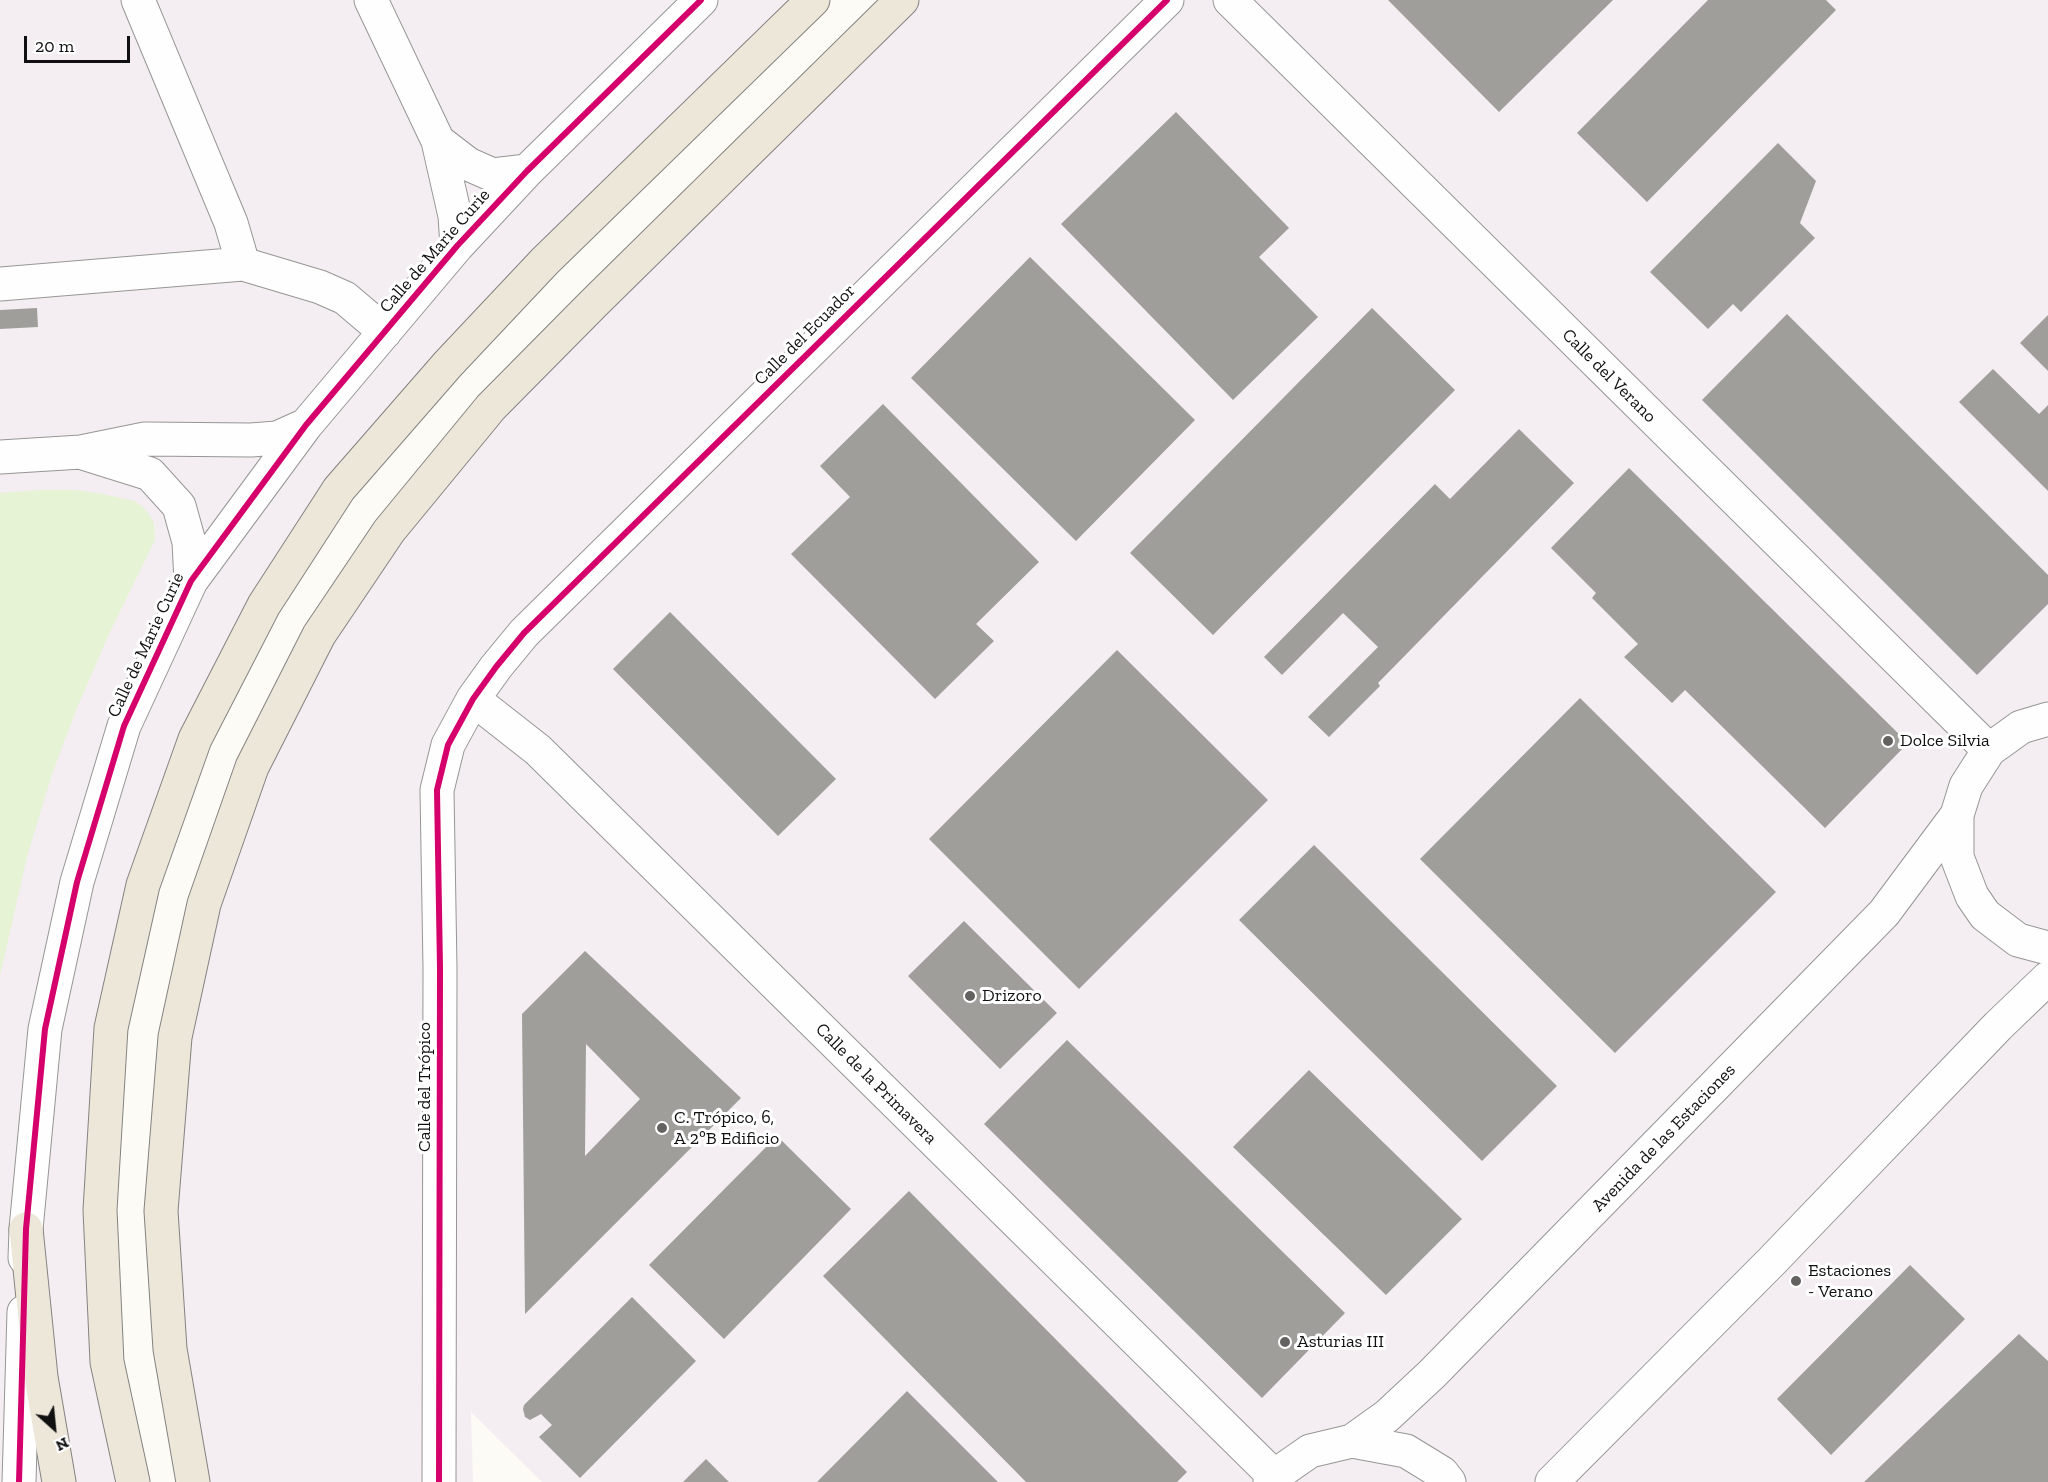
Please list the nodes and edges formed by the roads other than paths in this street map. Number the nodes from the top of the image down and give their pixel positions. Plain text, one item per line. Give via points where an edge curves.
1 (138, 0) edge
2 (371, 0) edge
3 (700, 0) edge
4 (813, 0) edge
5 (902, 0) edge
6 (1167, 0) edge
7 (1230, 0) edge
8 (438, 141) junction
9 (527, 171) junction
10 (457, 246) junction
11 (243, 264) junction
12 (0, 284) edge
13 (385, 332) junction
14 (306, 424) junction
15 (81, 452) junction
16 (0, 457) edge
17 (191, 580) junction
18 (473, 699) junction
19 (2048, 719) edge
20 (1989, 750) junction
21 (1957, 815) junction
22 (2048, 948) edge
23 (2048, 978) edge
24 (26, 1229) junction
25 (1352, 1441) junction
26 (1272, 1479) edge
27 (19, 1482) edge
28 (59, 1482) edge
29 (133, 1482) edge
30 (193, 1482) edge
31 (439, 1482) edge
32 (1449, 1482) edge
33 (1552, 1482) edge

1 - 11 street via 231,223
2 - 8 street
3 - 9 street, Calle de Marie Curie
4 - 29 main road via 546,261 448,364 339,489 264,605 195,739 143,885 111,1028 100,1210 106,1350
5 - 30 main road via 491,407 389,531 319,635 252,767 204,904 173,1060 161,1211 170,1349
6 - 18 street, Calle del Ecuador via 524,633
7 - 20 street, Calle del Verano
8 - 9 street via 468,164 493,175
8 - 10 street via 455,216
9 - 10 street, Calle de Marie Curie
10 - 13 street, Calle de Marie Curie
11 - 12 street
11 - 13 street via 345,298
13 - 14 street, Calle de Marie Curie
14 - 15 street via 277,438 145,439
14 - 17 street, Calle de Marie Curie
15 - 16 street
15 - 17 street via 150,474 178,506 189,542
17 - 24 street, Calle de Marie Curie via 124,726 77,882 45,1029
18 - 26 street, Calle de la Primavera via 538,750
18 - 31 street, Calle del Trópico via 448,745 437,790
19 - 20 street via 2021,727
20 - 21 street via 1966,786
21 - 22 street via 1957,857 1972,897 1985,915 2018,940
21 - 25 street, Avenida de las Estaciones via 1876,921 1432,1374 1387,1416
23 - 33 street
24 - 27 street, Calle de Marie Curie
24 - 28 main road via 41,1377
25 - 26 street via 1310,1451
25 - 32 street via 1406,1450 1442,1473

